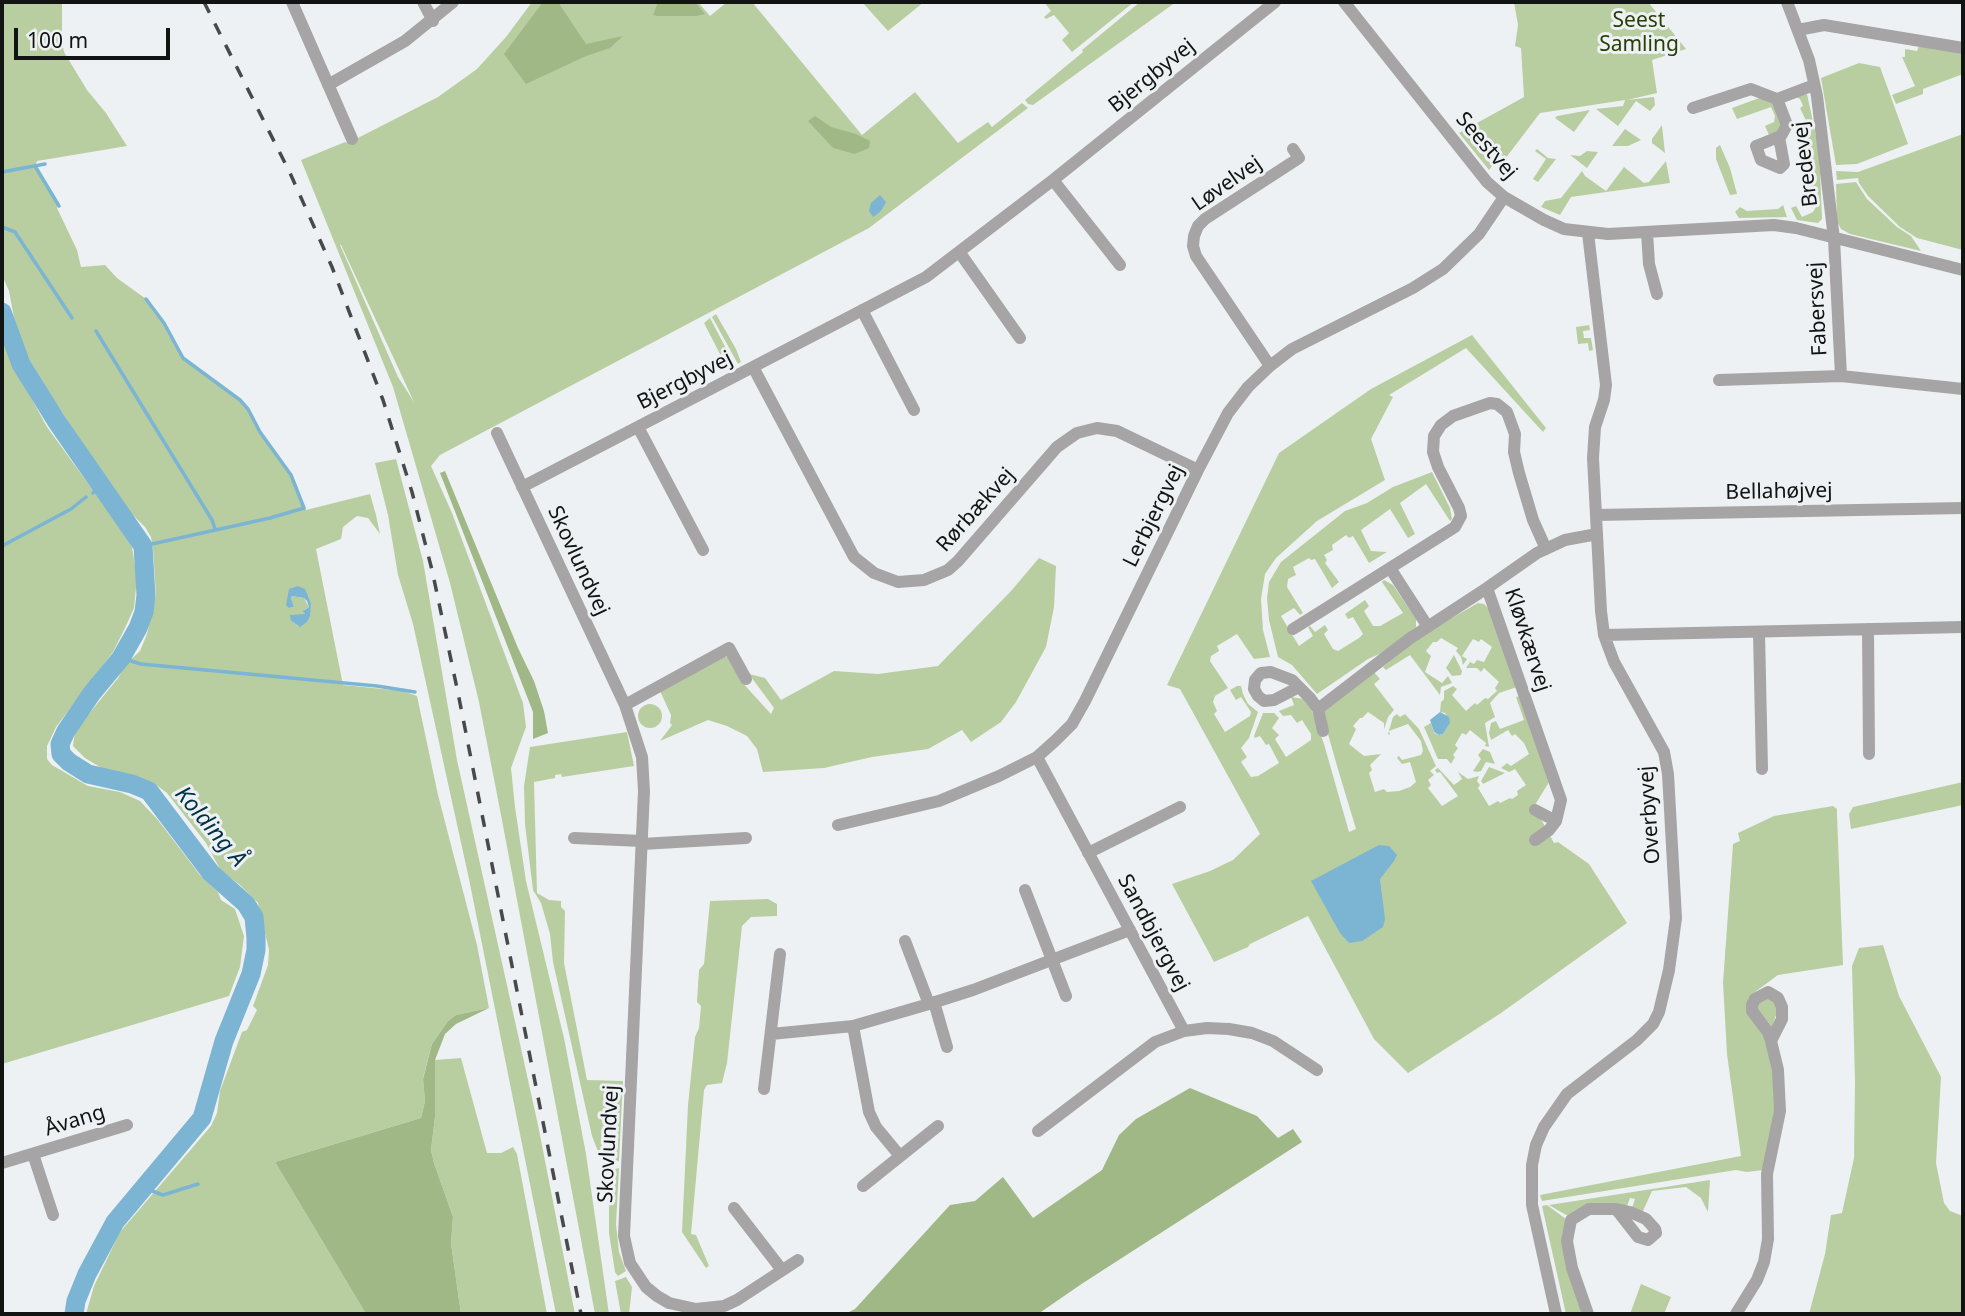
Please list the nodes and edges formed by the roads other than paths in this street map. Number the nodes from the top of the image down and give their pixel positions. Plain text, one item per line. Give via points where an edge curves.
1 (292, 2) edge
2 (423, 2) edge
3 (453, 2) edge
4 (1275, 2) edge
5 (1345, 2) edge
6 (1787, 2) edge
7 (433, 21) junction
8 (1798, 30) junction
9 (1963, 48) edge
10 (328, 85) junction
11 (1814, 85) junction
12 (1777, 99) junction
13 (1693, 108) dead end
14 (1779, 137) dead end
15 (352, 139) dead end
16 (1293, 149) dead end
17 (1053, 180) junction
18 (1504, 197) junction
19 (1588, 233) junction
20 (1647, 233) junction
21 (1834, 239) junction
22 (960, 253) junction
23 (1120, 265) dead end
24 (1963, 270) edge
25 (1657, 294) dead end
26 (862, 310) junction
27 (1020, 338) dead end
28 (1270, 366) junction
29 (753, 367) junction
30 (1841, 376) junction
31 (1719, 380) dead end
32 (1963, 388) edge
33 (914, 410) dead end
34 (638, 427) junction
35 (497, 433) dead end
36 (1198, 470) junction
37 (522, 487) junction
38 (1963, 508) edge
39 (1596, 515) junction
40 (1597, 534) junction
41 (1546, 549) junction
42 (703, 550) dead end
43 (1390, 568) junction
44 (1487, 588) junction
45 (1428, 627) junction
46 (1963, 627) edge
47 (1293, 629) dead end
48 (1868, 629) junction
49 (1759, 632) junction
50 (1604, 635) junction
51 (746, 678) dead end
52 (1299, 687) dead end
53 (625, 705) junction
54 (1318, 709) junction
55 (1324, 731) dead end
56 (1869, 754) dead end
57 (1037, 757) junction
58 (1762, 769) dead end
59 (1180, 807) dead end
60 (1535, 810) dead end
61 (1556, 821) junction
62 (838, 825) dead end
63 (574, 838) dead end
64 (746, 838) dead end
65 (1535, 840) dead end
66 (642, 843) junction
67 (1088, 853) junction
68 (1025, 890) dead end
69 (1130, 930) junction
70 (905, 941) dead end
71 (780, 954) dead end
72 (1053, 961) junction
73 (1066, 996) dead end
74 (932, 1003) junction
75 (853, 1026) junction
76 (1184, 1031) junction
77 (771, 1034) junction
78 (1771, 1041) dead end
79 (947, 1046) dead end
80 (1317, 1070) dead end
81 (764, 1089) dead end
82 (127, 1125) dead end
83 (938, 1126) dead end
84 (1038, 1131) dead end
85 (33, 1154) junction
86 (900, 1156) junction
87 (2, 1163) edge
88 (863, 1186) dead end
89 (734, 1208) dead end
90 (1616, 1209) dead end
91 (53, 1215) dead end
92 (798, 1260) dead end
93 (782, 1270) junction
94 (1556, 1314) edge
95 (1588, 1314) edge
96 (1736, 1314) edge

1 - 10 street
2 - 7 street
3 - 7 street
4 - 17 street, Bjergbyvej
5 - 18 street, Seestvej via 1487,182
6 - 8 street, Bredevej
7 - 10 street
8 - 9 street via 1824,25
8 - 11 street, Bredevej
10 - 15 street
11 - 12 street, Bredevej
11 - 21 street, Bredevej
12 - 13 street, Bredevej via 1751,89
12 - 14 street, Bredevej via 1787,125
16 - 28 street, Løvelvej via 1299,158 1205,219 1194,236 1196,256
17 - 22 street, Bjergbyvej
17 - 23 street
18 - 19 street, Seestvej via 1564,229
18 - 28 street, Lerbjergvej via 1479,234 1443,269 1292,349
19 - 20 street, Seestvej
19 - 39 street, Overbyvej via 1606,385 1595,427
20 - 21 street, Seestvej via 1774,225
20 - 25 street
21 - 24 street, Seestvej
21 - 30 street, Fabersvej
22 - 26 street, Bjergbyvej via 926,277
22 - 27 street
26 - 29 street, Bjergbyvej
26 - 33 street
28 - 36 street, Lerbjergvej via 1228,413
29 - 34 street, Bjergbyvej
29 - 36 street, Rørbækvej via 854,557 874,573 898,582 924,580 948,570 1057,447 1077,433 1097,428 1117,431
30 - 31 street, Fabersvej
30 - 32 street, Fabersvej
34 - 37 street, Bjergbyvej
34 - 42 street, Bjergbyvej
35 - 37 street, Skovlundvej
36 - 57 street, Lerbjergvej via 1085,701 1072,724
37 - 53 street, Skovlundvej
38 - 39 street, Bellahøjvej
39 - 40 street, Overbyvej
40 - 41 street, Kløvkærvej
40 - 50 street, Overbyvej
41 - 43 street via 1519,472 1515,433 1507,412 1490,403 1453,416 1434,436 1438,467 1461,516 1455,527
41 - 44 street, Kløvkærvej
43 - 45 street
43 - 47 street
44 - 45 street
44 - 61 street, Kløvkærvej via 1561,800
45 - 54 street
46 - 48 street
48 - 49 street
48 - 56 street
49 - 50 street
49 - 58 street
50 - 94 street, Overbyvej via 1664,752 1676,918 1669,970 1653,1024 1567,1094 1536,1145 1532,1205
51 - 53 street via 729,648
52 - 54 street
53 - 66 street, Skovlundvej via 642,757
54 - 55 street
57 - 62 street, Lerbjergvej via 939,801
57 - 67 street, Sandbjergvej
59 - 67 street
60 - 61 street
61 - 65 street
63 - 66 street
64 - 66 street
66 - 93 street, Skovlundvej via 624,1236 630,1263 657,1296 696,1310 737,1300
67 - 69 street, Sandbjergvej
68 - 72 street
69 - 72 street
69 - 76 street, Sandbjergvej
70 - 74 street
71 - 77 street
72 - 73 street
72 - 74 street
74 - 75 street
74 - 79 street
75 - 77 street
75 - 86 street via 869,1112
76 - 80 street via 1218,1028 1251,1033 1273,1041
76 - 84 street via 1155,1042
77 - 81 street
78 - 96 street via 1780,1111 1767,1174 1768,1239 1757,1280
82 - 85 street, Åvang
83 - 86 street
85 - 87 street, Åvang
85 - 91 street, Åvang
86 - 88 street
89 - 93 street
90 - 95 street via 1580,1212 1567,1231 1572,1268
92 - 93 street, Skovlundvej

